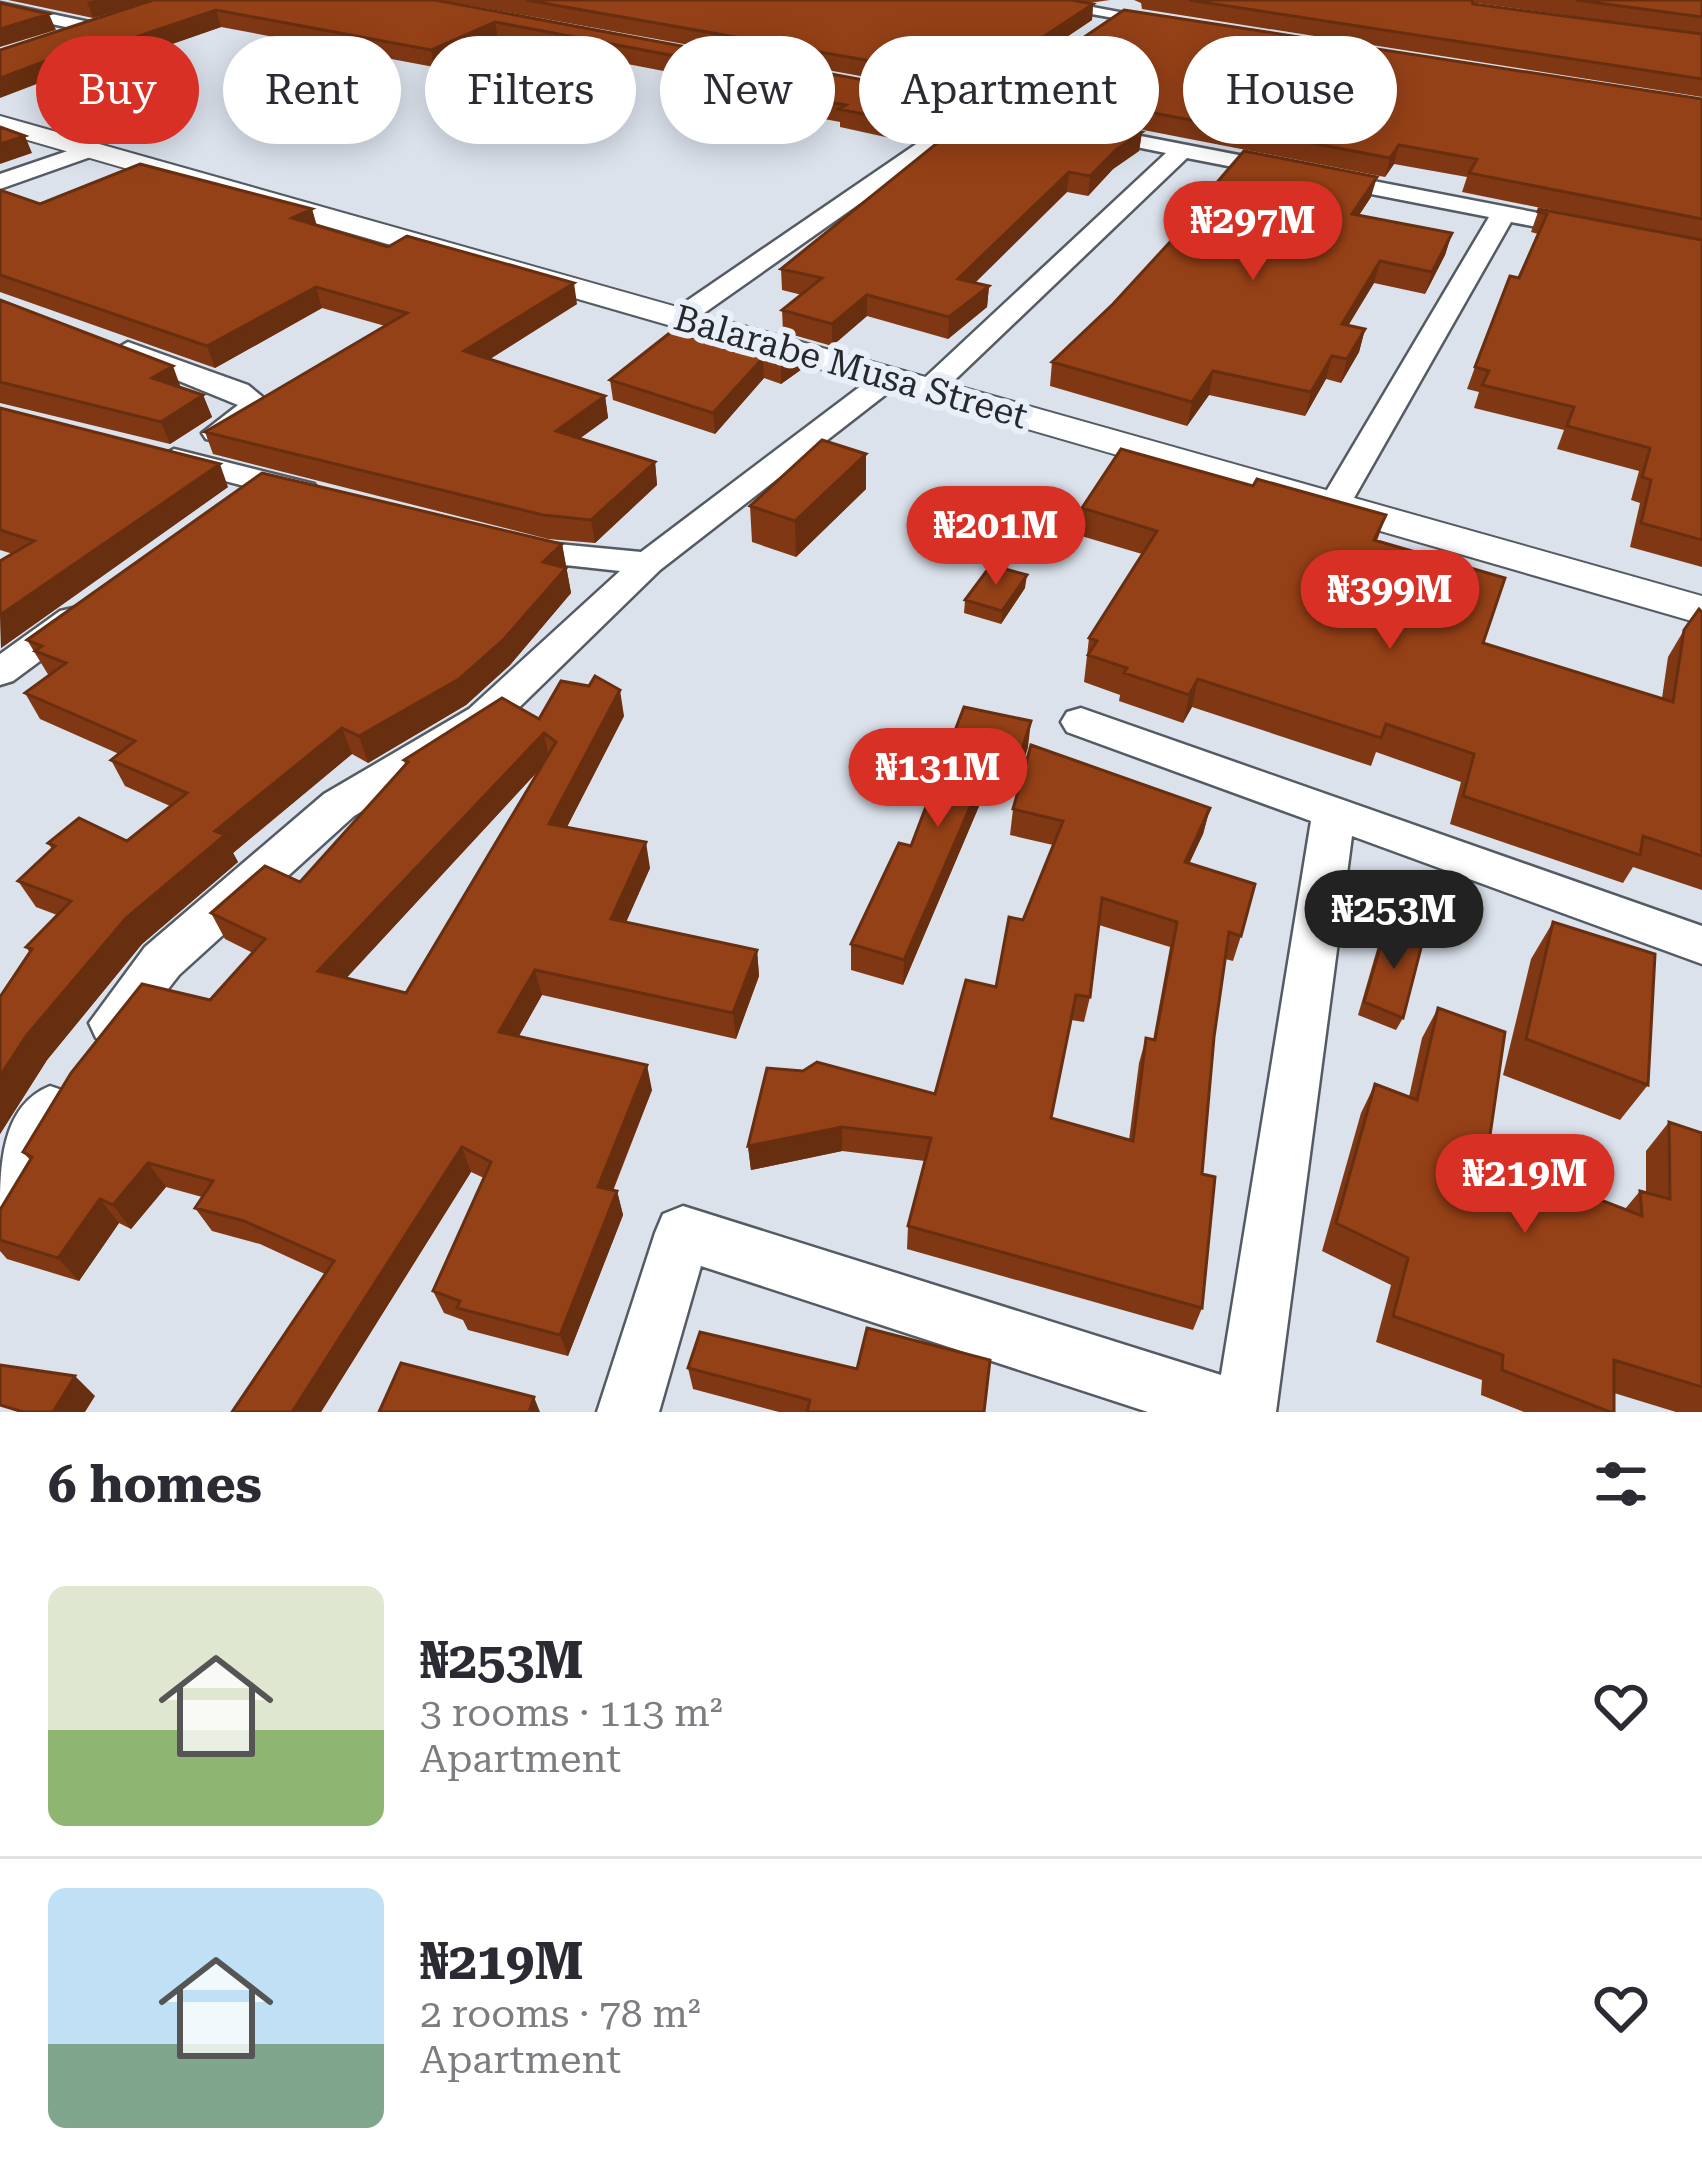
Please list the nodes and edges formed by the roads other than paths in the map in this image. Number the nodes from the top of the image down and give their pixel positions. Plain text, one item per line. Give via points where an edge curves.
1 (1022, 0) edge
2 (1139, 0) edge
3 (0, 8) edge
4 (116, 21) edge
5 (1108, 22) junction
6 (1186, 26) edge
7 (94, 28) junction
8 (69, 36) edge
9 (0, 124) edge
10 (931, 144) edge
11 (1144, 144) edge
12 (91, 149) junction
13 (1180, 152) junction
14 (0, 182) edge
15 (1503, 214) junction
16 (1613, 234) edge
17 (681, 317) junction
18 (108, 344) edge
19 (888, 379) junction
20 (928, 390) junction
21 (133, 448) edge
22 (177, 459) junction
23 (265, 481) junction
24 (330, 498) edge
25 (1334, 505) junction
26 (227, 508) edge
27 (482, 536) edge
28 (648, 563) junction
29 (94, 604) edge
30 (1702, 610) edge
31 (0, 672) edge
32 (1081, 722) dead end
33 (1334, 813) junction
34 (1702, 946) edge
35 (94, 1046) edge
36 (68, 1079) edge
37 (0, 1191) edge
38 (628, 1412) edge
39 (1244, 1412) edge

1 - 5 street
2 - 5 street
3 - 7 street
4 - 7 street
5 - 6 street
7 - 8 street
9 - 12 street, Balarabe Musa Street
10 - 17 street
11 - 13 street
12 - 14 street
12 - 17 street, Balarabe Musa Street
13 - 15 street
13 - 20 street
15 - 16 street
15 - 25 street
17 - 19 street, Balarabe Musa Street
18 - 22 street via 255,403
19 - 20 street, Balarabe Musa Street
19 - 28 street
20 - 25 street, Balarabe Musa Street
21 - 22 street
22 - 23 street
23 - 24 street
23 - 26 street
25 - 30 street, Balarabe Musa Street
27 - 28 street via 547,553
28 - 35 street via 483,719 339,805 162,962
29 - 31 street
32 - 33 street
33 - 34 street
33 - 39 street
36 - 37 street
38 - 39 street via 683,1233

